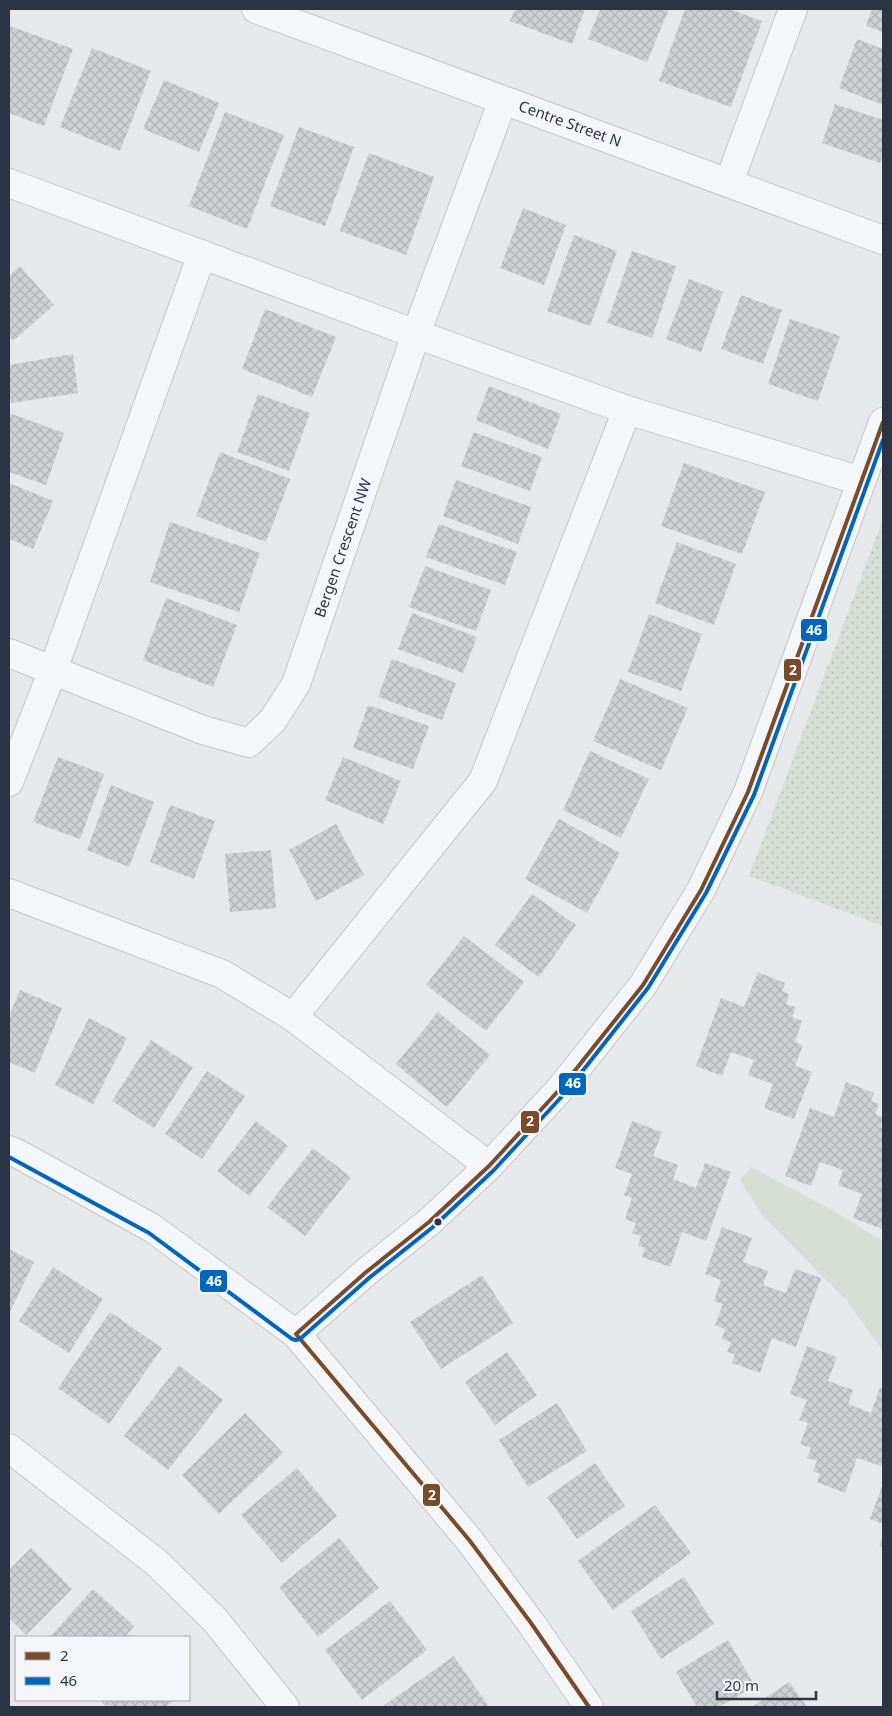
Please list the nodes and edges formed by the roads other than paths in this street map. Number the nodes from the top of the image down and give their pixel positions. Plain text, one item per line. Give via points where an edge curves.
1 (256, 9) edge
2 (793, 9) edge
3 (503, 100) junction
4 (729, 182) junction
5 (9, 183) edge
6 (883, 240) edge
7 (202, 254) junction
8 (416, 334) junction
9 (627, 410) junction
10 (883, 422) edge
11 (861, 481) junction
12 (9, 653) edge
13 (52, 670) junction
14 (9, 782) edge
15 (9, 893) edge
16 (293, 1017) junction
17 (9, 1150) edge
18 (489, 1166) junction
19 (296, 1334) junction
20 (9, 1448) edge
21 (285, 1707) edge
22 (589, 1707) edge

1 - 3 street, Centre Street N
2 - 4 street
3 - 4 street, Centre Street N
3 - 8 street, Bergen Crescent NW
4 - 6 street, Centre Street N
5 - 7 street
7 - 8 street
7 - 13 street
8 - 9 street
8 - 13 street, Bergen Crescent NW via 296,684 273,720 249,743 203,730
9 - 11 street
9 - 16 street via 483,781
10 - 11 street
11 - 18 street via 748,792 701,890 643,985 561,1088
12 - 13 street, Bergen Crescent NW
13 - 14 street
15 - 16 street via 222,974
16 - 18 street
17 - 19 street via 152,1228
18 - 19 street via 429,1222
19 - 22 street via 470,1541
20 - 21 street via 157,1563 215,1620

